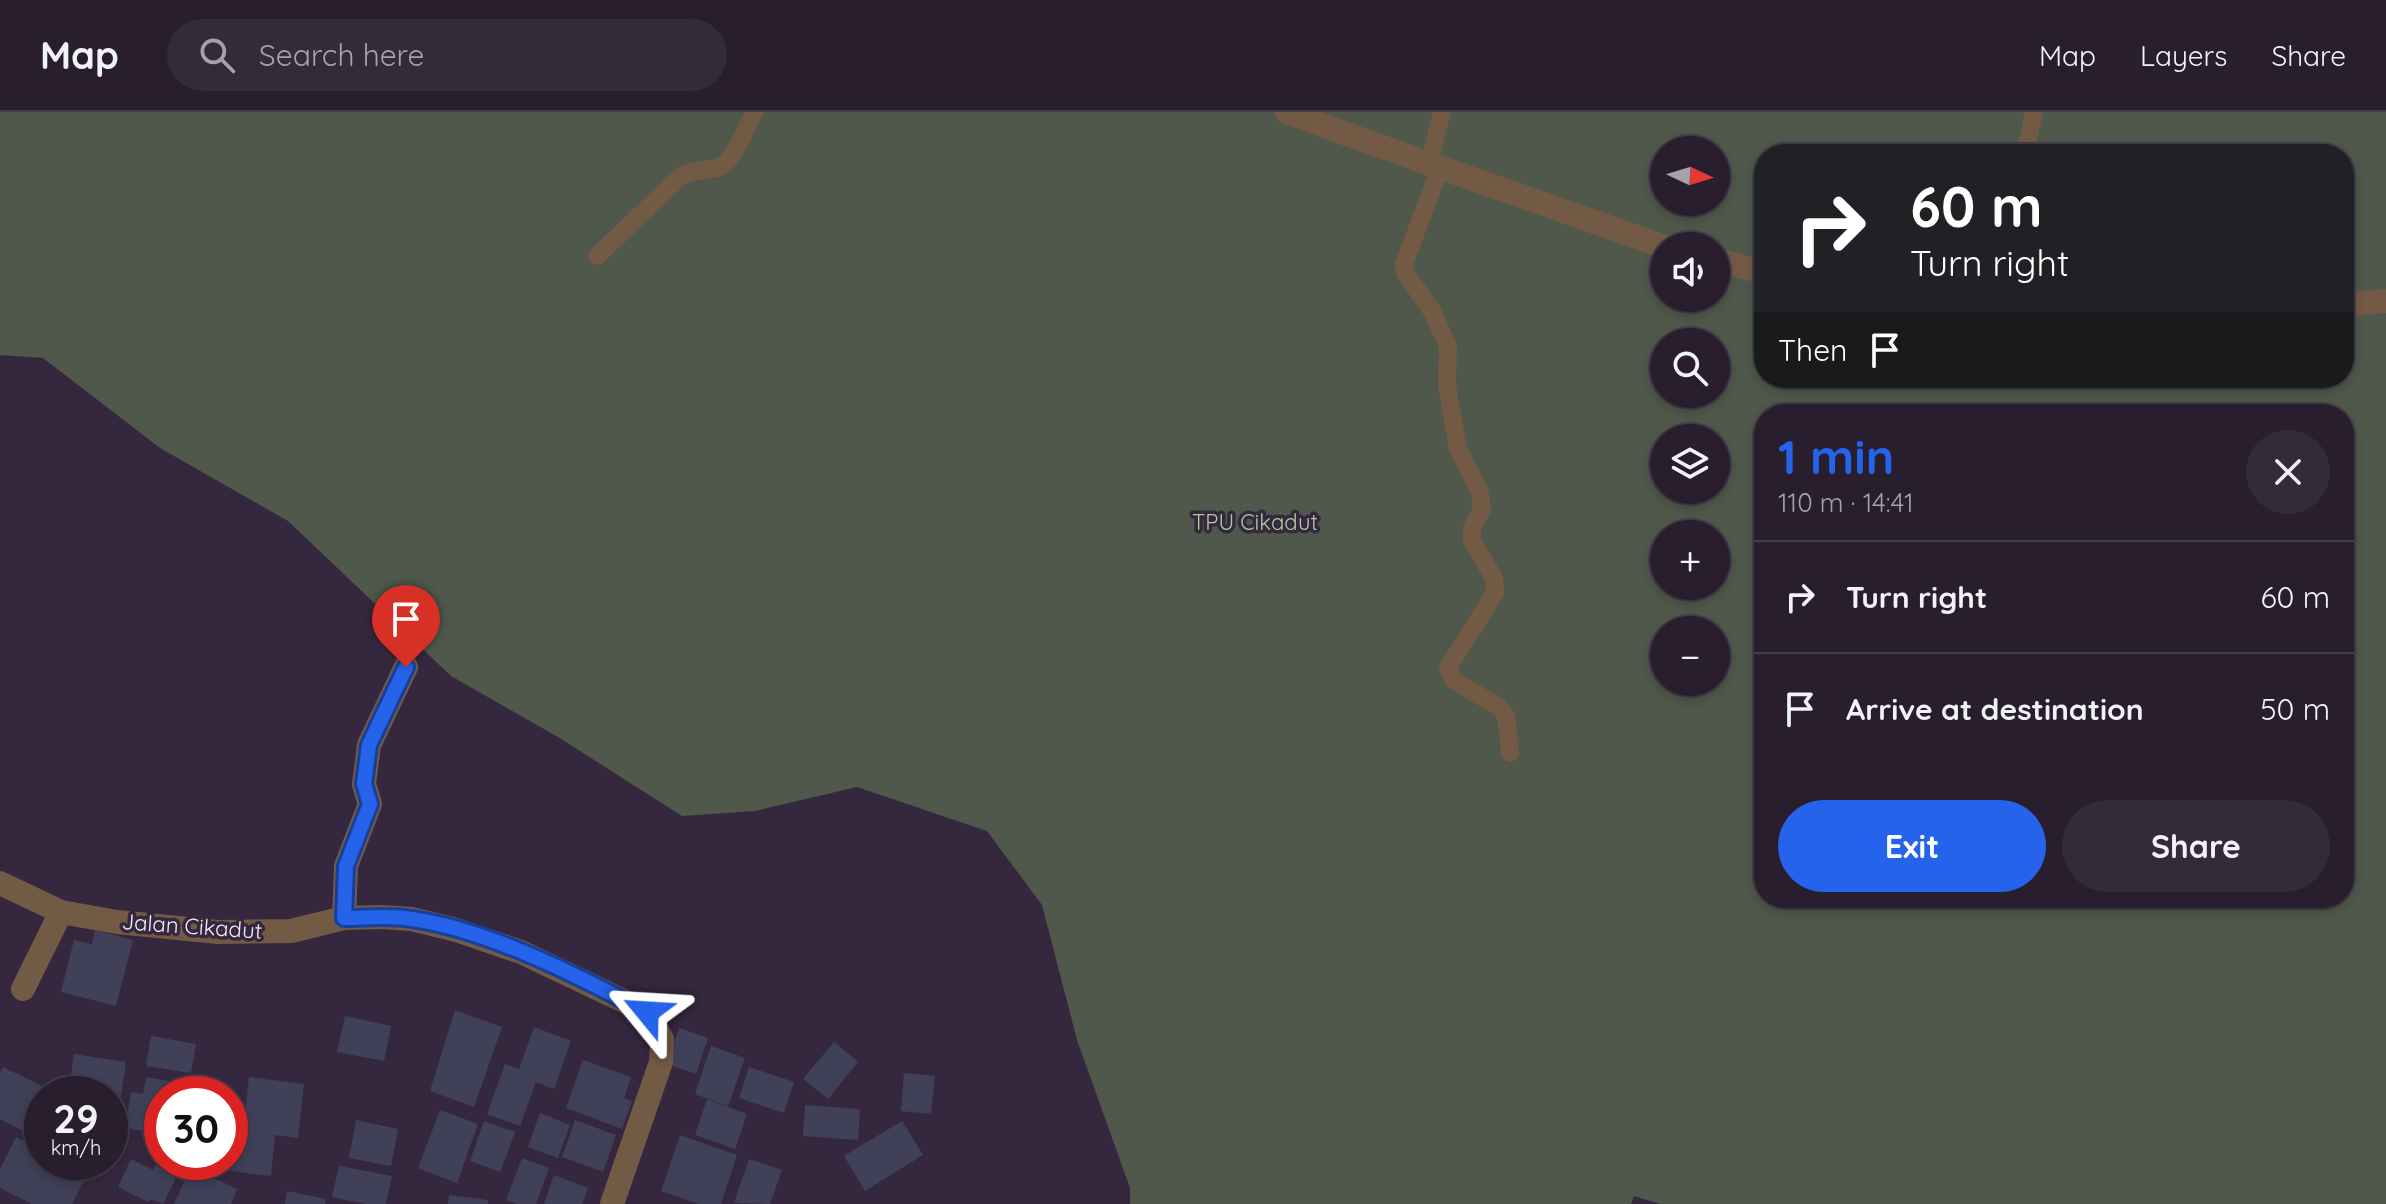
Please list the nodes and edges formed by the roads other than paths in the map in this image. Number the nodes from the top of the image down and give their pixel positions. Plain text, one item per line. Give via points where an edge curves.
1 (755, 112) edge
2 (1287, 112) edge
3 (1442, 112) edge
4 (2034, 112) edge
5 (2027, 144) edge
6 (1435, 167) junction
7 (1650, 242) edge
8 (597, 256) dead end
9 (1730, 264) edge
10 (1754, 270) edge
11 (2386, 301) edge
12 (2354, 304) edge
13 (406, 667) dead end
14 (1510, 753) dead end
15 (0, 883) edge
16 (61, 912) junction
17 (344, 918) junction
18 (23, 989) dead end
19 (612, 1204) edge

1 - 8 lane via 728,163 681,176
2 - 6 street
3 - 6 lane
4 - 5 lane
6 - 7 street
6 - 14 lane via 1405,273 1448,346 1447,386 1458,449 1480,493 1482,509 1472,541 1494,578 1495,593 1448,668 1453,680 1506,716
9 - 10 street
11 - 12 street
13 - 17 street via 369,745 364,784 370,804 346,866
15 - 16 street, Jalan Cikadut
16 - 17 street, Jalan Cikadut via 218,932 291,931
16 - 18 street
17 - 19 street, Jalan Cikadut via 411,919 453,929 521,952 647,1012 662,1039 661,1062

